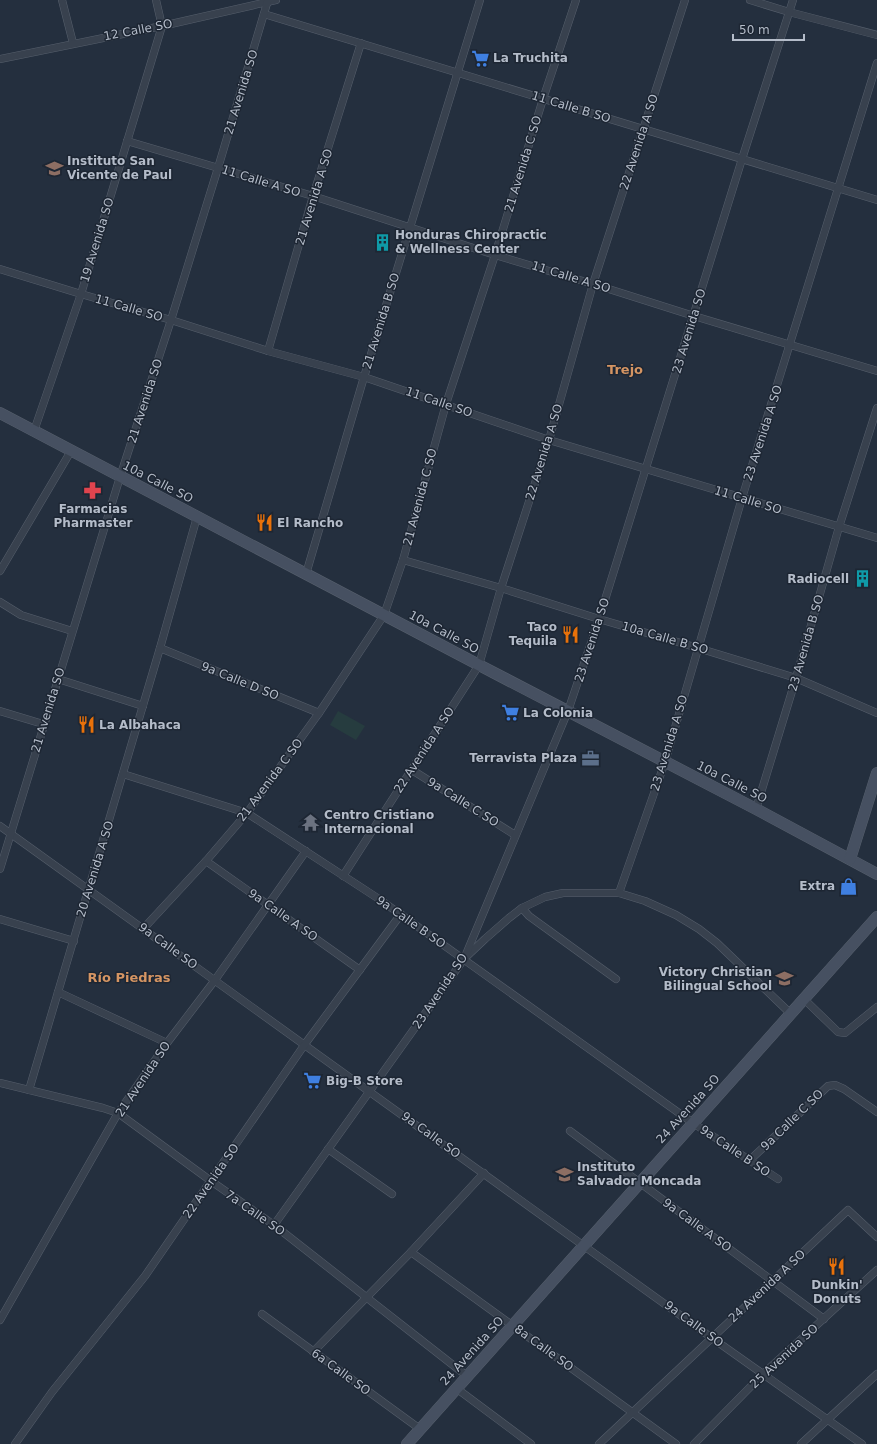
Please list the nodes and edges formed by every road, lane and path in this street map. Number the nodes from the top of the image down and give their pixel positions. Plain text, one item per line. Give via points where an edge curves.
1 (62, 0) edge
2 (156, 0) edge
3 (480, 0) edge
4 (576, 0) edge
5 (685, 0) edge
6 (750, 0) edge
7 (793, 0) edge
8 (271, 1) edge
9 (789, 12) junction
10 (264, 14) junction
11 (162, 26) junction
12 (877, 35) edge
13 (73, 43) junction
14 (361, 44) junction
15 (0, 59) edge
16 (877, 63) edge
17 (457, 72) junction
18 (544, 99) junction
19 (643, 129) junction
20 (127, 141) junction
21 (742, 159) junction
22 (218, 168) junction
23 (838, 188) junction
24 (313, 196) junction
25 (877, 200) edge
26 (410, 228) junction
27 (495, 255) junction
28 (0, 269) edge
29 (593, 284) junction
30 (81, 294) junction
31 (694, 316) junction
32 (171, 320) junction
33 (791, 345) junction
34 (268, 352) junction
35 (877, 371) edge
36 (364, 376) junction
37 (446, 404) junction
38 (877, 408) edge
39 (0, 413) edge
40 (34, 431) junction
41 (549, 440) junction
42 (71, 451) junction
43 (646, 469) junction
44 (120, 477) junction
45 (742, 498) junction
46 (197, 517) junction
47 (839, 527) junction
48 (877, 538) edge
49 (403, 560) junction
50 (2, 564) edge
51 (0, 572) edge
52 (306, 574) junction
53 (501, 588) junction
54 (0, 602) edge
55 (384, 615) junction
56 (599, 620) junction
57 (72, 631) junction
58 (160, 648) junction
59 (698, 648) junction
60 (479, 665) junction
61 (58, 678) junction
62 (796, 678) junction
63 (143, 706) junction
64 (0, 711) edge
65 (568, 711) junction
66 (877, 712) edge
67 (319, 713) junction
68 (44, 724) junction
69 (665, 762) junction
70 (412, 770) junction
71 (877, 773) edge
72 (123, 774) junction
73 (756, 809) junction
74 (247, 813) junction
75 (0, 826) edge
76 (11, 834) junction
77 (515, 835) junction
78 (306, 851) junction
79 (850, 859) junction
80 (206, 861) junction
81 (0, 869) edge
82 (877, 874) edge
83 (343, 876) junction
84 (89, 890) junction
85 (619, 893) junction
86 (268, 905) junction
87 (522, 908) junction
88 (401, 914) junction
89 (877, 917) edge
90 (0, 919) edge
91 (143, 929) junction
92 (74, 941) junction
93 (464, 959) junction
94 (360, 970) junction
95 (616, 979) dead end
96 (215, 980) junction
97 (58, 992) junction
98 (804, 999) junction
99 (877, 1007) edge
100 (790, 1014) junction
101 (167, 1043) junction
102 (305, 1044) junction
103 (0, 1083) edge
104 (29, 1090) junction
105 (369, 1091) junction
106 (877, 1112) edge
107 (118, 1114) junction
108 (693, 1123) junction
109 (570, 1131) dead end
110 (328, 1149) junction
111 (750, 1160) junction
112 (484, 1173) junction
113 (778, 1179) dead end
114 (211, 1181) junction
115 (640, 1183) junction
116 (392, 1194) dead end
117 (274, 1225) junction
118 (877, 1237) edge
119 (584, 1245) junction
120 (411, 1252) junction
121 (877, 1270) edge
122 (773, 1281) junction
123 (367, 1297) junction
124 (262, 1314) dead end
125 (824, 1319) junction
126 (0, 1320) edge
127 (512, 1326) junction
128 (712, 1338) junction
129 (313, 1352) junction
130 (764, 1374) junction
131 (877, 1374) edge
132 (467, 1376) junction
133 (456, 1388) junction
134 (633, 1412) junction
135 (828, 1420) junction
136 (420, 1429) junction
137 (15, 1444) edge
138 (407, 1444) edge
139 (531, 1444) edge
140 (599, 1444) edge
141 (676, 1444) edge
142 (694, 1444) edge
143 (801, 1444) edge
144 (862, 1444) edge

1 - 13 street
2 - 11 street, 19 Avenida SO
3 - 17 street, 21 Avenida B SO
4 - 18 street, 21 Avenida C SO
5 - 19 street, 22 Avenida A SO
6 - 9 street
7 - 9 street, 23 Avenida SO
8 - 10 street, 21 Avenida SO
8 - 11 street, 12 Calle SO
9 - 12 street
9 - 21 street, 23 Avenida SO
10 - 14 street, 11 Calle B SO
10 - 22 street, 21 Avenida SO
11 - 13 street, 12 Calle SO
11 - 20 street, 19 Avenida SO
13 - 15 street, 12 Calle SO
14 - 17 street, 11 Calle B SO
14 - 24 street, 21 Avenida A SO
16 - 23 street, 23 Avenida A SO
17 - 18 street, 11 Calle B SO
17 - 26 street, 21 Avenida B SO
18 - 19 street, 11 Calle B SO
18 - 27 street, 21 Avenida C SO
19 - 21 street, 11 Calle B SO
19 - 29 street, 22 Avenida A SO
20 - 22 street, 11 Calle A SO
20 - 30 street, 19 Avenida SO
21 - 23 street, 11 Calle B SO
21 - 31 street, 23 Avenida SO
22 - 24 street, 11 Calle A SO
22 - 32 street, 21 Avenida SO
23 - 25 street, 11 Calle B SO
23 - 33 street, 23 Avenida A SO
24 - 26 street, 11 Calle A SO
24 - 34 street, 21 Avenida A SO
26 - 27 street, 11 Calle A SO
26 - 36 street, 21 Avenida B SO
27 - 29 street, 11 Calle A SO
27 - 37 street, 21 Avenida C SO
28 - 30 street, 11 Calle SO
29 - 31 street, 11 Calle A SO
29 - 41 street, 22 Avenida A SO
30 - 32 street, 11 Calle SO
30 - 40 street, 19 Avenida SO
31 - 33 street, 11 Calle A SO
31 - 43 street, 23 Avenida SO
32 - 34 street, 11 Calle SO
32 - 44 street, 21 Avenida SO
33 - 35 street, 11 Calle A SO
33 - 45 street, 23 Avenida A SO
34 - 36 street, 11 Calle SO
36 - 37 street, 11 Calle SO
36 - 52 street, 21 Avenida B SO
37 - 41 street, 11 Calle SO
37 - 49 street, 21 Avenida C SO
38 - 47 street, 23 Avenida B SO
39 - 40 street, 10a Calle SO
40 - 42 street, 10a Calle SO
41 - 43 street, 11 Calle SO
41 - 53 street, 22 Avenida A SO
42 - 44 street, 10a Calle SO
42 - 50 street
43 - 45 street, 11 Calle SO
43 - 56 street, 23 Avenida SO
44 - 46 street, 10a Calle SO
44 - 57 street, 21 Avenida SO
45 - 47 street, 11 Calle SO
45 - 59 street, 23 Avenida A SO
46 - 52 street, 10a Calle SO
46 - 58 street
47 - 48 street, 11 Calle SO
47 - 62 street, 23 Avenida B SO
49 - 53 street, 10a Calle B SO
49 - 55 street, 21 Avenida C SO
50 - 51 street
52 - 55 street, 10a Calle SO
53 - 56 street, 10a Calle B SO
53 - 60 street, 22 Avenida A SO
54 - 57 street via 21,615
55 - 60 street, 10a Calle SO
55 - 67 street, 21 Avenida C SO
56 - 59 street, 10a Calle B SO
56 - 65 street, 23 Avenida SO
57 - 61 street, 21 Avenida SO
58 - 63 street, 20 Avenida A SO
58 - 67 street, 9a Calle D SO
59 - 62 street, 10a Calle B SO
59 - 69 street, 23 Avenida A SO
60 - 65 street, 10a Calle SO
60 - 70 street, 22 Avenida A SO
61 - 63 street
61 - 68 street, 21 Avenida SO
62 - 66 street, 10a Calle B SO
62 - 73 street, 23 Avenida B SO
63 - 72 street, 20 Avenida A SO
64 - 68 street
65 - 69 street, 10a Calle SO
65 - 77 street, 23 Avenida SO
67 - 74 street, 21 Avenida C SO
68 - 76 street, 21 Avenida SO
69 - 73 street, 10a Calle SO
69 - 85 street, 23 Avenida A SO
70 - 77 street, 9a Calle C SO
70 - 83 street, 22 Avenida A SO
71 - 79 street
72 - 74 street, 9a Calle B SO
72 - 84 street, 20 Avenida A SO
73 - 79 street, 10a Calle SO
74 - 78 street, 9a Calle B SO
74 - 80 street, 21 Avenida C SO
75 - 76 street, 9a Calle SO
76 - 81 street, 21 Avenida SO
76 - 84 street, 9a Calle SO
77 - 93 street, 23 Avenida SO
78 - 83 street, 9a Calle B SO
78 - 86 street, 21 Avenida SO
79 - 82 street, 10a Calle SO
80 - 86 street, 9a Calle A SO
80 - 91 street, 21 Avenida C SO
83 - 88 street, 9a Calle B SO
84 - 91 street, 9a Calle SO
84 - 92 street, 20 Avenida A SO
85 - 87 street via 562,893 545,897
85 - 100 street via 645,901 699,929
86 - 94 street, 9a Calle A SO
86 - 96 street, 21 Avenida SO
87 - 93 street
87 - 95 street via 529,916
88 - 93 street, 9a Calle B SO
88 - 94 street, 22 Avenida SO
89 - 98 street, 24 Avenida SO
90 - 92 street
91 - 96 street, 9a Calle SO
92 - 97 street, 20 Avenida A SO
93 - 105 street, 23 Avenida SO
93 - 108 street, 9a Calle B SO via 587,1042
94 - 102 street, 22 Avenida SO
96 - 101 street, 21 Avenida SO
96 - 102 street, 9a Calle SO
97 - 101 street
97 - 104 street, 20 Avenida A SO
98 - 99 street via 842,1033
98 - 100 street, 24 Avenida SO
100 - 108 street, 24 Avenida SO
101 - 107 street, 21 Avenida SO
102 - 105 street, 9a Calle SO
102 - 114 street, 22 Avenida SO
103 - 104 street, 7a Calle SO
104 - 107 street, 7a Calle SO
105 - 110 street, 23 Avenida SO
105 - 112 street, 9a Calle SO
106 - 111 street, 9a Calle C SO via 844,1089 835,1085 828,1086
107 - 114 street, 7a Calle SO
107 - 126 street, 21 Avenida SO
108 - 111 street, 9a Calle B SO
108 - 115 street, 24 Avenida SO
109 - 115 street, 9a Calle A SO
110 - 116 street
110 - 117 street, 23 Avenida SO
111 - 113 street, 9a Calle B SO
112 - 119 street, 9a Calle SO
112 - 120 street
114 - 117 street, 7a Calle SO
114 - 137 street, 22 Avenida SO via 145,1276 52,1392
115 - 119 street, 24 Avenida SO
115 - 122 street, 9a Calle A SO
117 - 123 street, 7a Calle SO
118 - 122 street, 24 Avenida A SO via 848,1210
119 - 127 street, 24 Avenida SO
119 - 128 street, 9a Calle SO
120 - 123 street
120 - 127 street, 8a Calle SO
121 - 125 street, 25 Avenida SO
122 - 125 street, 9a Calle A SO
122 - 128 street, 24 Avenida A SO
123 - 129 street
123 - 132 street, 7a Calle SO
124 - 129 street, 6a Calle SO
125 - 130 street, 25 Avenida SO
127 - 132 street, 24 Avenida SO
127 - 134 street, 8a Calle SO
128 - 130 street, 9a Calle SO
128 - 134 street, 24 Avenida A SO
129 - 136 street, 6a Calle SO
130 - 135 street, 9a Calle SO
130 - 142 street, 25 Avenida SO
131 - 135 street
132 - 133 street, 24 Avenida SO
133 - 136 street, 24 Avenida SO
133 - 139 street
134 - 140 street, 24 Avenida A SO
134 - 141 street, 8a Calle SO
135 - 143 street
135 - 144 street, 9a Calle SO
136 - 138 street, 24 Avenida SO

